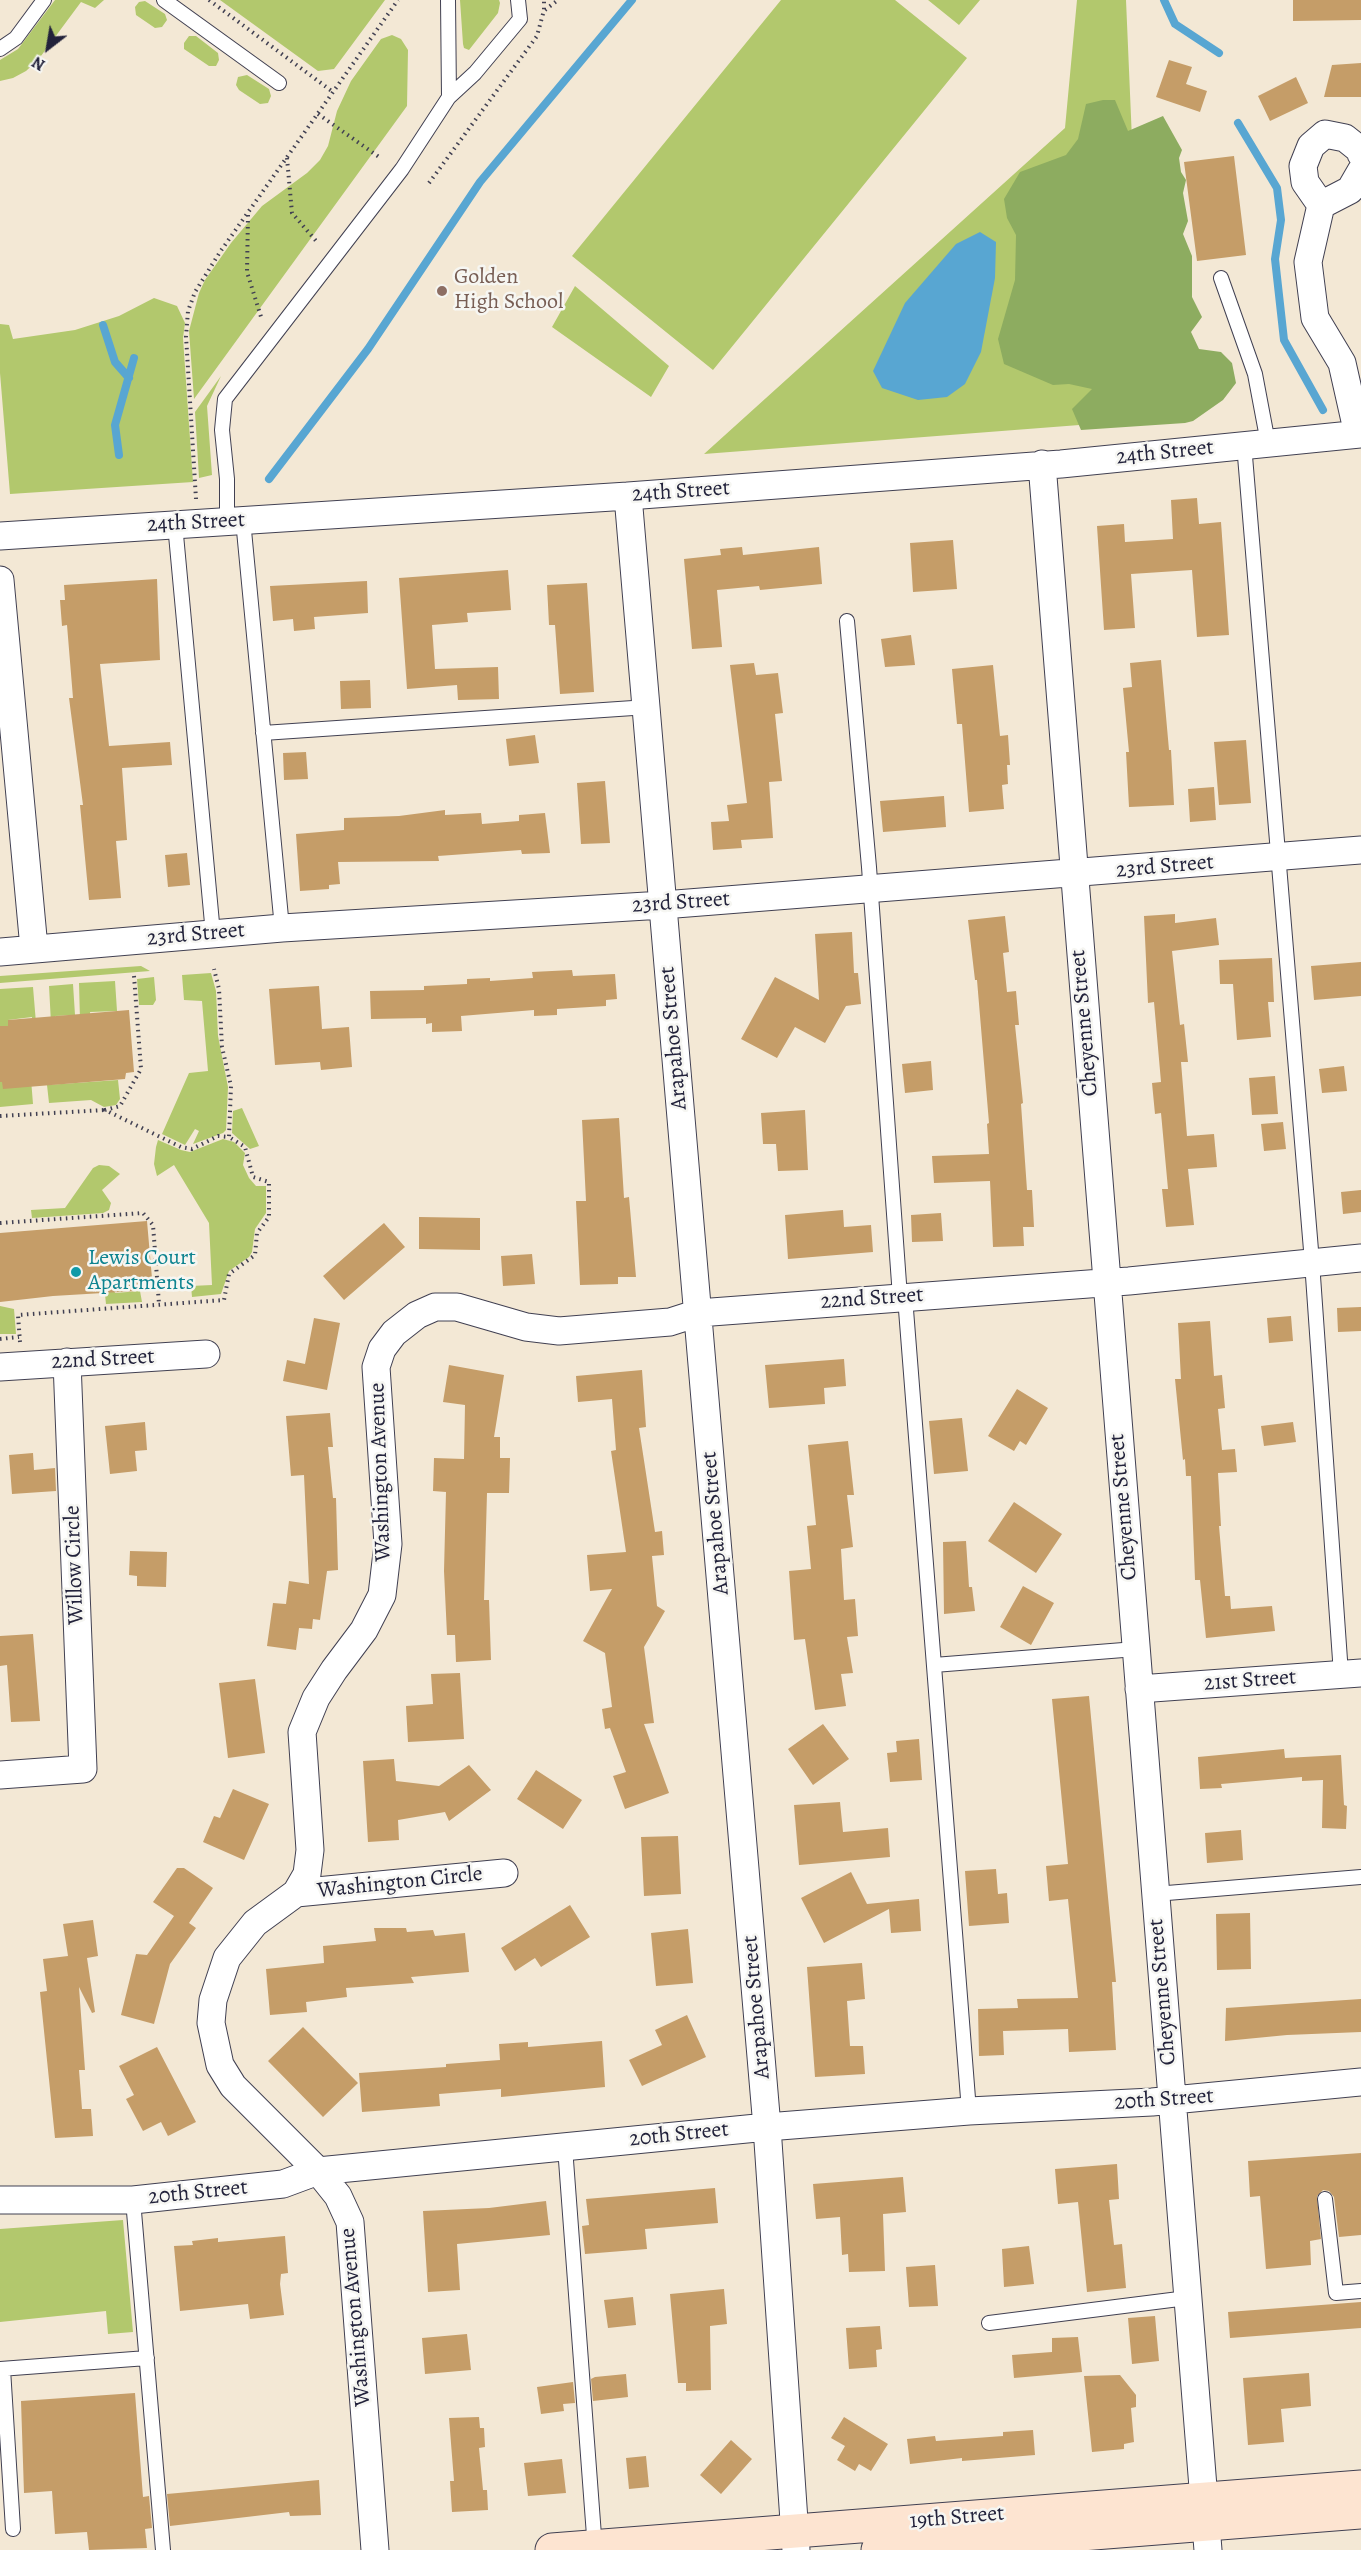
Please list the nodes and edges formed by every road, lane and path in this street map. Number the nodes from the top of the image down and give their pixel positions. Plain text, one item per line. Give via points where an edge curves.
1 (44, 0) edge
2 (164, 0) edge
3 (208, 0) edge
4 (398, 0) edge
5 (448, 0) edge
6 (518, 0) edge
7 (543, 0) edge
8 (558, 0) edge
9 (544, 10) junction
10 (0, 49) edge
11 (279, 83) dead end
12 (333, 92) junction
13 (449, 97) junction
14 (318, 114) junction
15 (1361, 154) edge
16 (379, 157) dead end
17 (287, 158) junction
18 (1361, 171) edge
19 (429, 183) dead end
20 (1322, 205) junction
21 (248, 212) junction
22 (317, 242) dead end
23 (1221, 278) dead end
24 (262, 320) dead end
25 (1359, 434) edge
26 (1256, 444) junction
27 (1042, 464) junction
28 (628, 496) junction
29 (196, 500) dead end
30 (235, 521) junction
31 (175, 524) junction
32 (0, 536) edge
33 (0, 580) edge
34 (847, 621) dead end
35 (648, 707) junction
36 (263, 734) junction
37 (1361, 850) edge
38 (1279, 856) junction
39 (1073, 873) junction
40 (870, 889) junction
41 (663, 905) junction
42 (282, 928) junction
43 (213, 934) junction
44 (34, 948) junction
45 (0, 952) edge
46 (214, 969) dead end
47 (134, 976) dead end
48 (105, 1110) junction
49 (0, 1116) edge
50 (229, 1137) junction
51 (0, 1223) edge
52 (1361, 1258) edge
53 (1312, 1262) junction
54 (1106, 1282) junction
55 (903, 1297) junction
56 (159, 1304) junction
57 (698, 1314) junction
58 (394, 1333) joint
59 (19, 1337) junction
60 (0, 1339) edge
61 (206, 1354) dead end
62 (67, 1362) junction
63 (12, 1366) edge
64 (1136, 1649) junction
65 (934, 1665) junction
66 (1351, 1673) edge
67 (1139, 1689) junction
68 (0, 1775) edge
69 (504, 1872) dead end
70 (1361, 1877) edge
71 (296, 1893) junction
72 (1155, 1894) junction
73 (1361, 2082) edge
74 (1171, 2100) junction
75 (969, 2111) junction
76 (767, 2127) junction
77 (565, 2147) junction
78 (318, 2171) junction
79 (1325, 2199) dead end
80 (0, 2200) edge
81 (133, 2200) junction
82 (1361, 2291) edge
83 (1187, 2298) junction
84 (989, 2323) dead end
85 (147, 2358) junction
86 (1, 2369) edge
87 (1361, 2487) edge
88 (6, 2505) edge
89 (1361, 2512) edge
90 (1206, 2524) edge
91 (13, 2529) dead end
92 (795, 2541) edge
93 (595, 2548) edge
94 (163, 2550) edge
95 (375, 2550) edge
96 (552, 2550) edge
97 (878, 2550) edge

1 - 10 lane via 16,38
2 - 11 lane
3 - 12 path
4 - 12 path
5 - 13 lane
6 - 13 lane via 520,19 475,73
7 - 9 path
8 - 9 path
9 - 19 path via 537,36
12 - 14 path
13 - 30 lane via 402,169 225,399 222,430
14 - 16 path
14 - 17 path
15 - 20 street via 1345,138 1325,134 1311,146 1303,166 1305,182
17 - 21 path
17 - 22 path via 292,213
18 - 20 street via 1350,190
20 - 25 street via 1308,262 1315,318 1342,363
21 - 24 path via 247,272
21 - 29 path via 207,272 188,311 186,336
23 - 26 lane via 1255,374
25 - 26 street, 24th Street
26 - 27 street, 24th Street
26 - 38 lane
27 - 28 street, 24th Street
27 - 39 street, Cheyenne Street
28 - 30 street, 24th Street
28 - 35 street, Arapahoe Street
30 - 31 street, 24th Street
30 - 36 lane
31 - 32 street, 24th Street
31 - 43 lane
33 - 44 street
34 - 40 lane
35 - 36 lane
35 - 41 street, Arapahoe Street
36 - 42 lane
37 - 38 street, 23rd Street
38 - 39 street, 23rd Street
38 - 53 lane
39 - 40 street, 23rd Street
39 - 54 street, Cheyenne Street
40 - 41 street, 23rd Street
40 - 55 lane
41 - 42 street, 23rd Street
41 - 57 street, Arapahoe Street
42 - 43 street, 23rd Street
43 - 44 street, 23rd Street
44 - 45 street, 23rd Street
46 - 50 path via 222,1047 231,1086
47 - 48 path via 141,1069 120,1106
48 - 49 path
48 - 50 path via 181,1147 192,1149 218,1136
50 - 56 path via 245,1147 253,1177 269,1182 269,1217 257,1233 255,1255 230,1274 224,1300
51 - 56 path via 143,1213 153,1225
52 - 53 street, 22nd Street
53 - 54 street, 22nd Street
53 - 66 lane
54 - 55 street, 22nd Street
54 - 64 street, Cheyenne Street
55 - 57 street, 22nd Street
55 - 65 lane
56 - 59 path via 18,1315
57 - 58 street, 22nd Street via 670,1322 559,1331 526,1327 457,1307 435,1307
57 - 76 street, Arapahoe Street
58 - 71 street, Washington Avenue via 376,1366 388,1544 382,1595 364,1630 316,1698 302,1732 310,1850 307,1874
59 - 60 path
59 - 63 path
61 - 62 street, 22nd Street
62 - 63 street, 22nd Street
62 - 68 street, Willow Circle via 83,1769
64 - 65 lane
64 - 67 street, Cheyenne Street
65 - 75 lane
66 - 67 street, 21st Street
67 - 72 street, Cheyenne Street
69 - 71 street, Washington Circle
70 - 72 lane
71 - 78 street, Washington Avenue via 255,1923 227,1959 213,2000 211,2023 220,2065 233,2086
72 - 74 street, Cheyenne Street
73 - 74 street, 20th Street
74 - 75 street, 20th Street
74 - 83 street, Cheyenne Street
75 - 76 street, 20th Street
76 - 77 street, 20th Street
76 - 92 street, Arapahoe Street
77 - 78 street, 20th Street
77 - 93 lane
78 - 81 street, 20th Street via 283,2184
78 - 95 street, Washington Avenue via 338,2196 350,2222
79 - 82 lane via 1336,2292
80 - 81 street, 20th Street
81 - 85 lane
83 - 84 lane
83 - 90 street, Cheyenne Street
85 - 86 lane
85 - 94 lane
86 - 88 lane
87 - 90 main road, 19th Street
88 - 91 lane
89 - 90 main road, 19th Street
90 - 92 main road, 19th Street
90 - 97 main road, 19th Street
92 - 93 main road, 19th Street
93 - 96 main road, 19th Street

